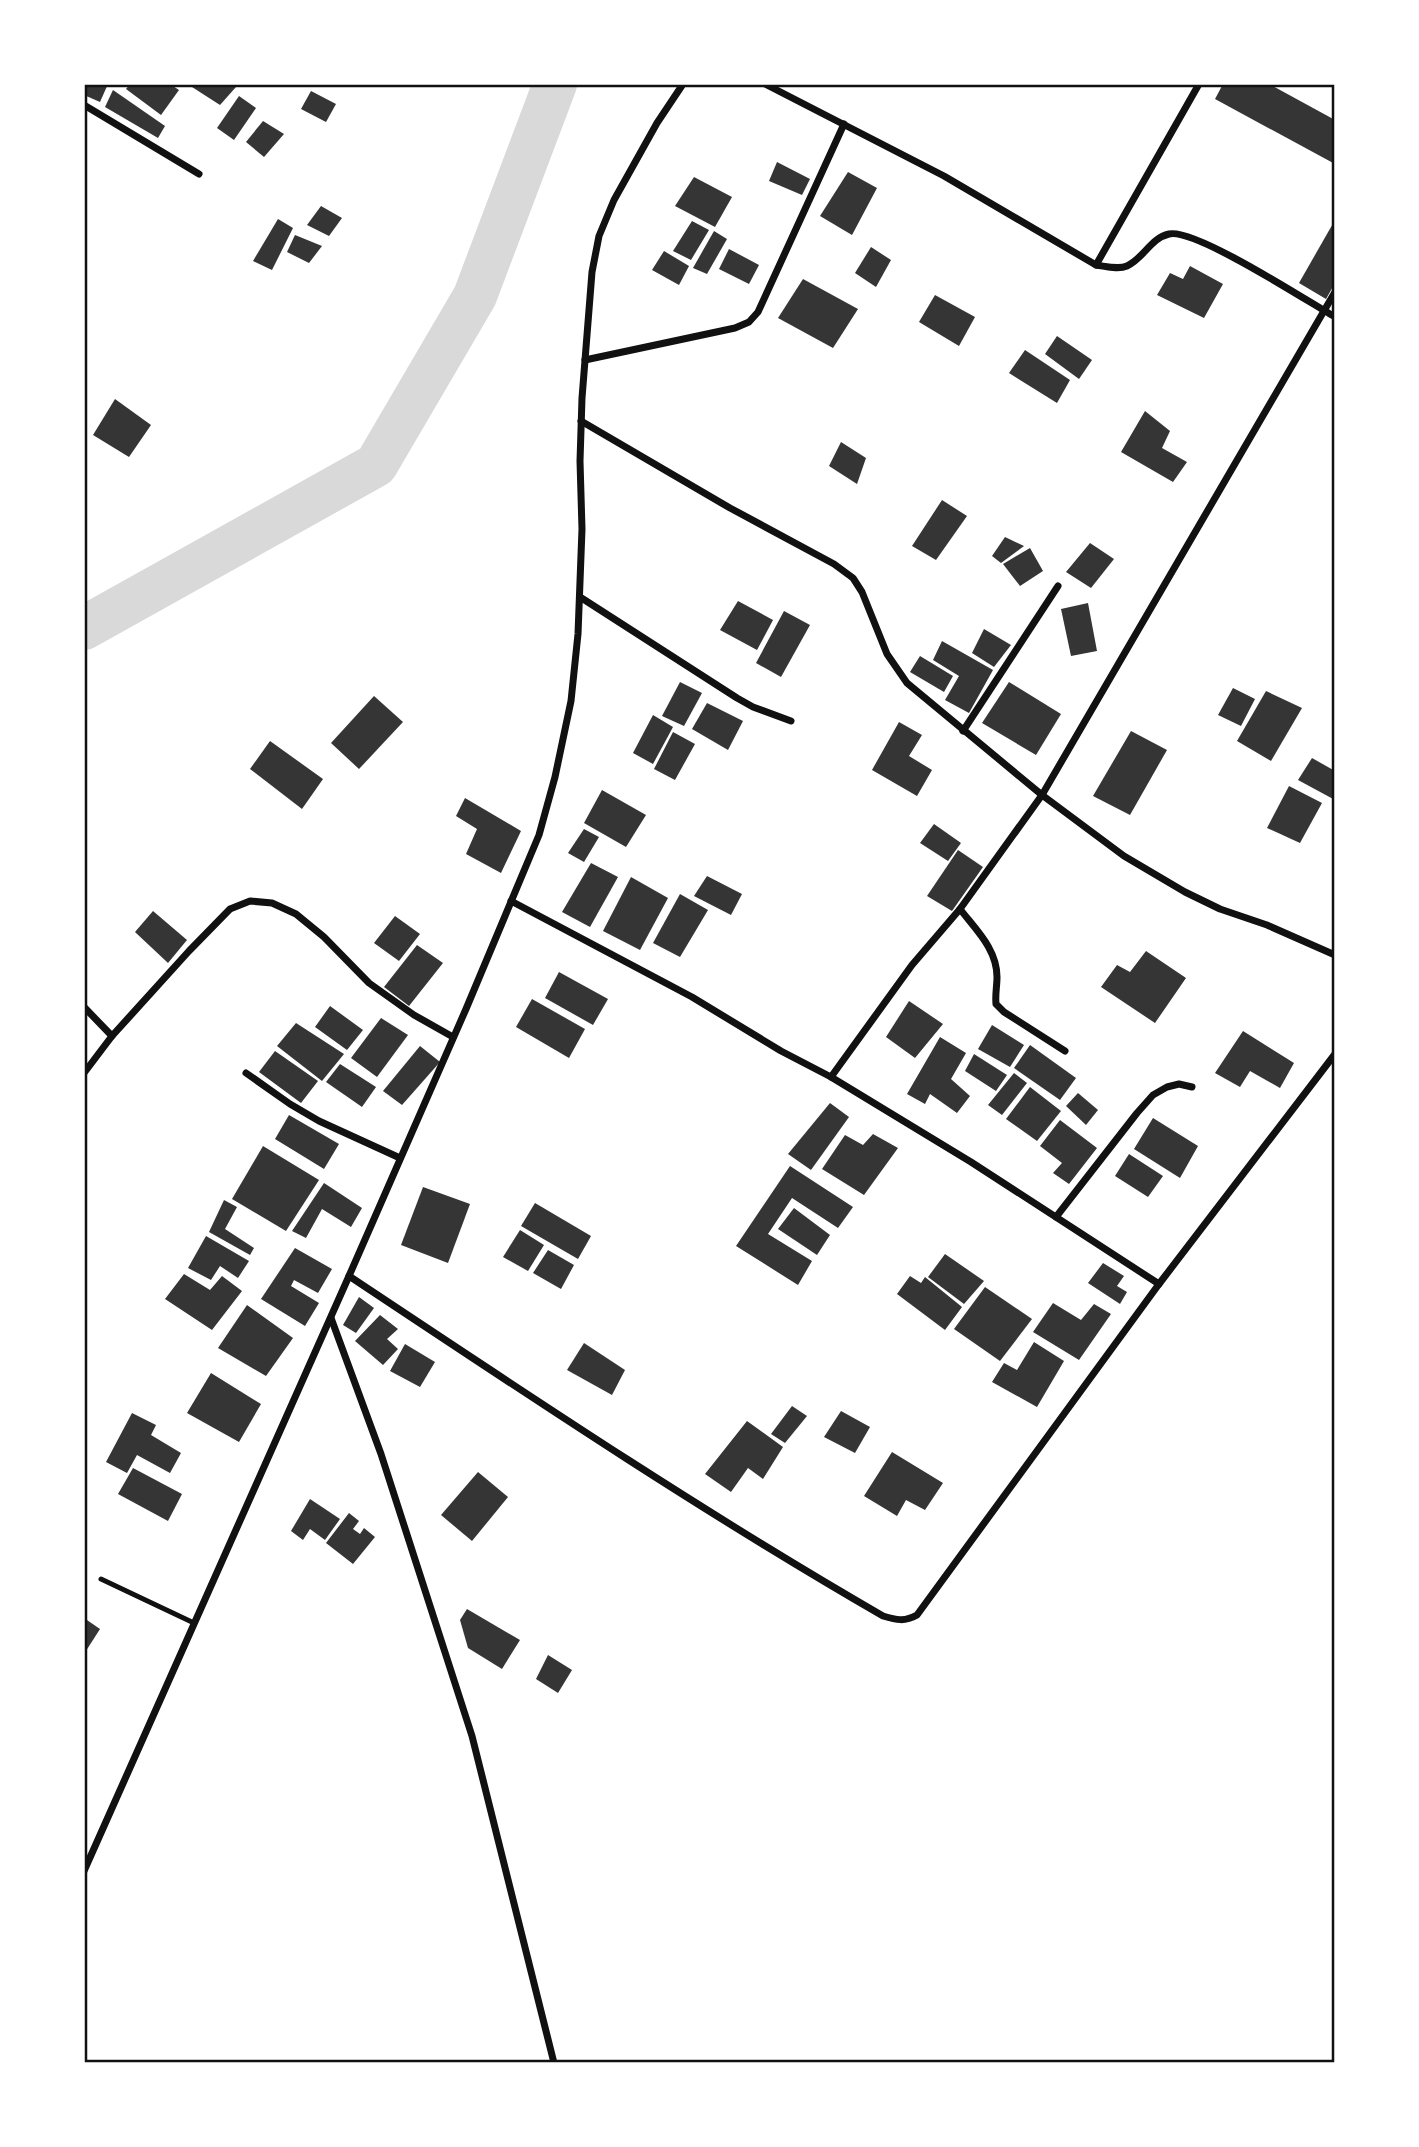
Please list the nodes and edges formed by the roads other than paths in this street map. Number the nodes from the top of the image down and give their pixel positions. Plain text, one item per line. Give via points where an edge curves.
1 (682, 84) edge
2 (765, 84) edge
3 (1199, 84) edge
4 (84, 105) edge
5 (844, 124) junction
6 (199, 174) dead end
7 (1096, 265) junction
8 (1335, 292) edge
9 (1324, 310) junction
10 (1335, 317) edge
11 (585, 360) junction
12 (581, 421) junction
13 (1058, 586) dead end
14 (580, 597) junction
15 (791, 720) dead end
16 (963, 732) junction
17 (1042, 795) junction
18 (511, 901) junction
19 (960, 909) junction
20 (1335, 954) edge
21 (84, 1007) edge
22 (112, 1036) junction
23 (453, 1037) junction
24 (1065, 1051) dead end
25 (1335, 1054) edge
26 (84, 1073) edge
27 (246, 1073) dead end
28 (831, 1077) junction
29 (1192, 1087) dead end
30 (400, 1158) junction
31 (1056, 1217) junction
32 (349, 1276) junction
33 (1159, 1284) junction
34 (331, 1318) junction
35 (101, 1579) dead end
36 (194, 1623) junction
37 (84, 1871) edge
38 (554, 2063) edge

1 - 11 street via 614,200 599,236
2 - 5 street
3 - 7 street
4 - 6 street
5 - 7 street
5 - 11 street via 758,312 749,322
7 - 9 street via 1127,267 1161,236 1174,232 1217,249
8 - 9 street
9 - 10 street
9 - 17 street
11 - 12 street
12 - 14 street
12 - 16 street via 853,578 895,668
13 - 16 street
14 - 15 street via 737,698
14 - 18 street via 571,701 555,777 539,835
16 - 17 street
17 - 19 street
17 - 20 street via 1124,856 1185,892
18 - 23 street
18 - 28 street
19 - 24 street via 991,950 996,1004
19 - 28 street via 912,965
21 - 22 street
22 - 23 street via 230,909 250,901 272,903 296,914 369,983
22 - 26 street
23 - 30 street
25 - 33 street
27 - 30 street via 319,1121
28 - 31 street
29 - 31 street via 1179,1084 1153,1096
30 - 32 street
31 - 33 street
32 - 33 street via 807,1572 896,1620 916,1615
32 - 34 street
34 - 36 street
34 - 38 street via 382,1454 472,1736
35 - 36 lane
36 - 37 street

